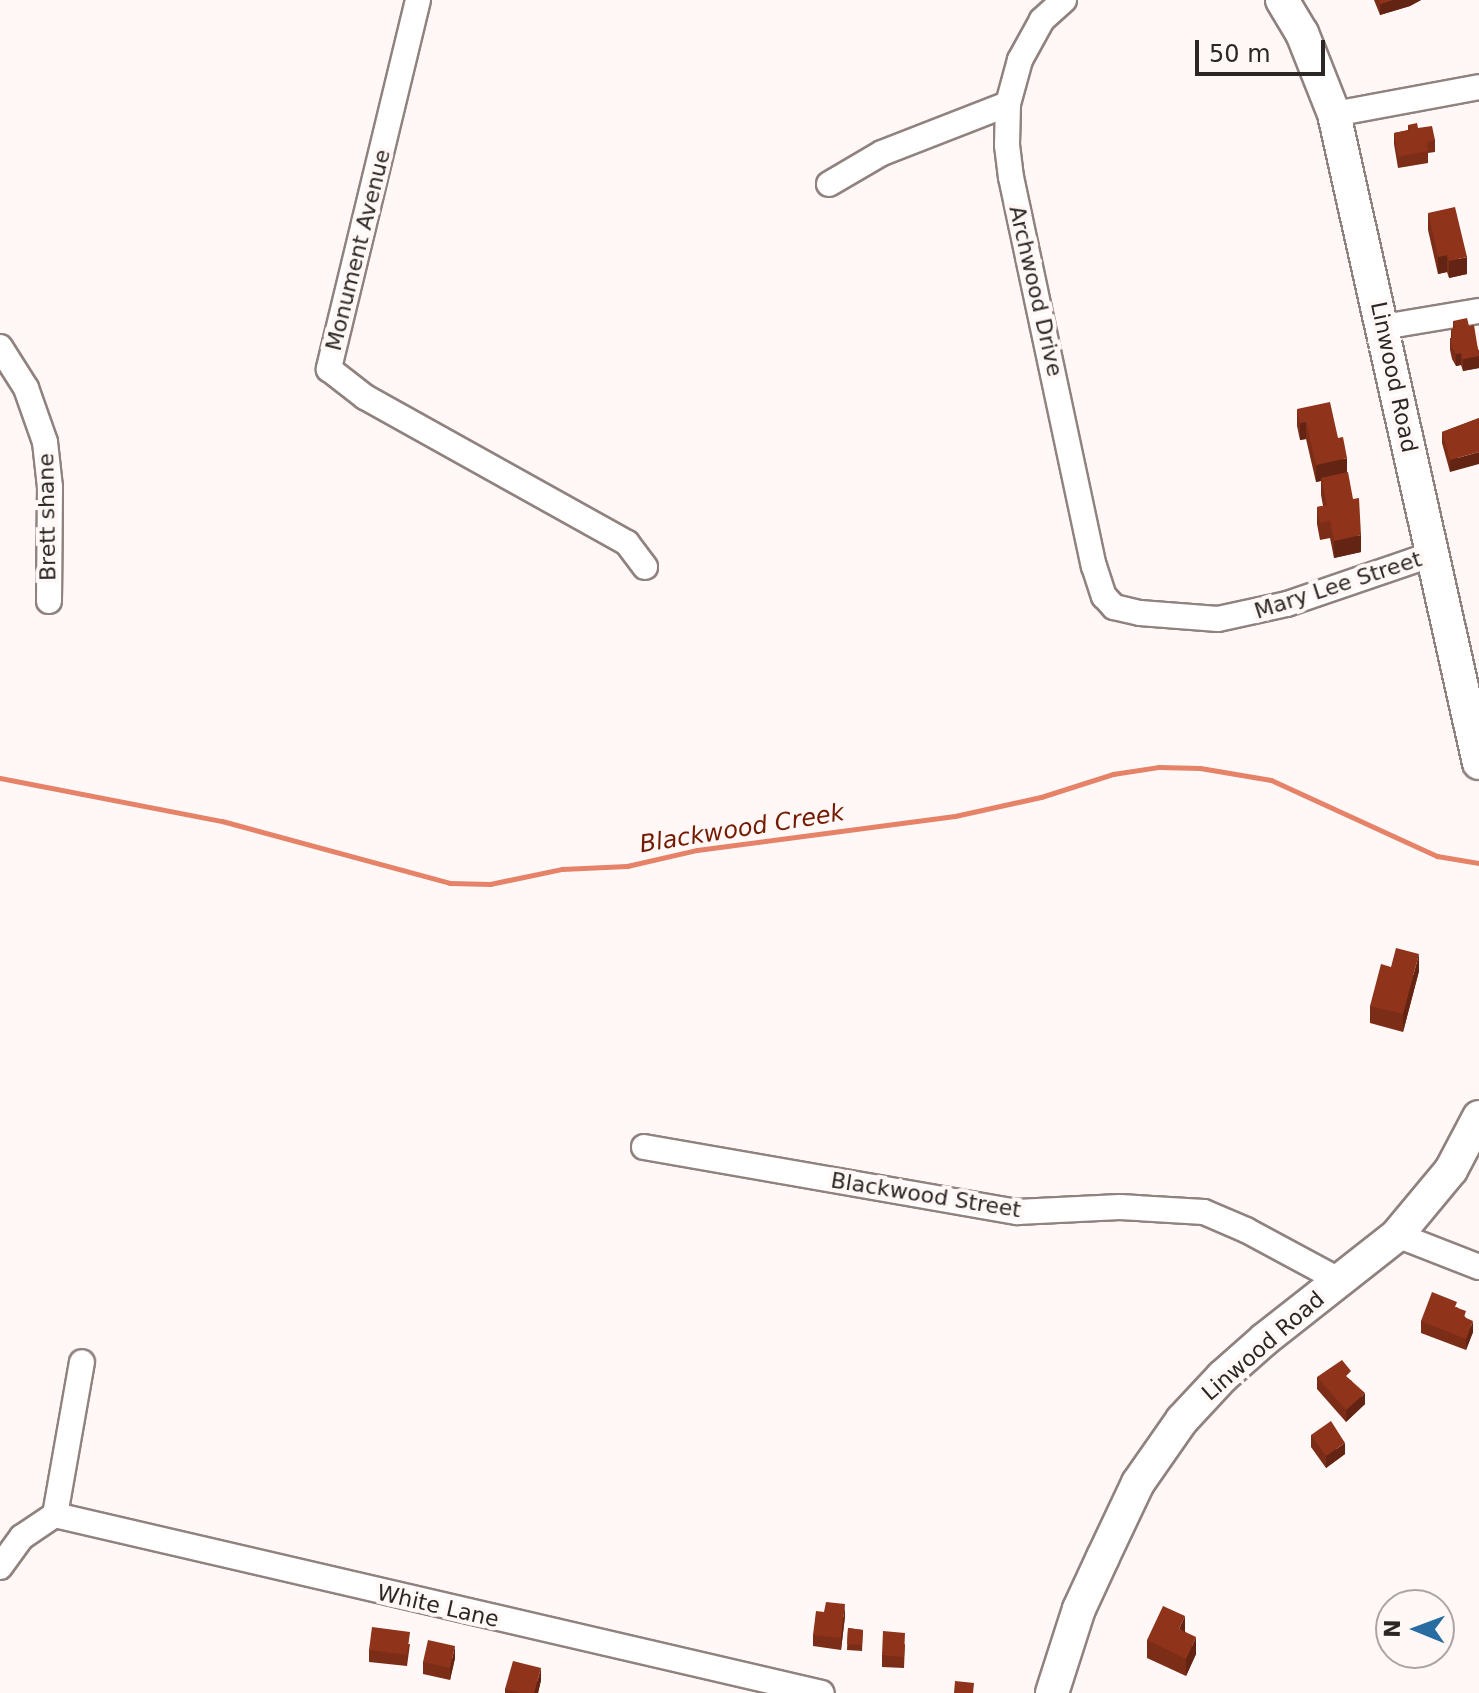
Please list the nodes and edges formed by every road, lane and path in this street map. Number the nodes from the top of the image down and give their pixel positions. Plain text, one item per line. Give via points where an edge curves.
1 (418, 0) edge
2 (1064, 0) edge
3 (1282, 0) edge
4 (1479, 87) edge
5 (1008, 104) junction
6 (1334, 114) junction
7 (829, 184) dead end
8 (1479, 311) edge
9 (1383, 327) junction
10 (0, 347) edge
11 (1433, 554) junction
12 (645, 567) dead end
13 (1104, 596) joint
14 (49, 601) dead end
15 (1479, 763) edge
16 (1479, 1117) edge
17 (644, 1147) dead end
18 (1397, 1235) junction
19 (1479, 1267) edge
20 (1339, 1280) junction
21 (82, 1362) dead end
22 (55, 1515) junction
23 (0, 1567) edge
24 (822, 1693) edge
25 (1052, 1693) edge

1 - 12 street, Monument Avenue via 329,369 365,397 627,543
2 - 5 street, Archwood Drive via 1030,38
3 - 6 main road, Linwood Road via 1302,33
4 - 6 street
5 - 7 street via 882,153
5 - 13 street, Archwood Drive via 1011,177
6 - 9 main road, Linwood Road
8 - 9 street
9 - 11 main road, Linwood Road
10 - 14 street, Brett shane via 26,388 45,442
11 - 13 street, Mary Lee Street via 1287,604 1229,617 1140,613 1114,607
11 - 15 main road, Linwood Road
16 - 18 main road, Linwood Road via 1451,1170
17 - 20 street, Blackwood Street via 1017,1212 1120,1207 1204,1212
18 - 19 street
18 - 20 main road, Linwood Road
20 - 25 main road, Linwood Road via 1222,1377 1180,1423 1138,1483 1079,1609
21 - 22 street
22 - 23 street via 22,1537
22 - 24 street, White Lane

